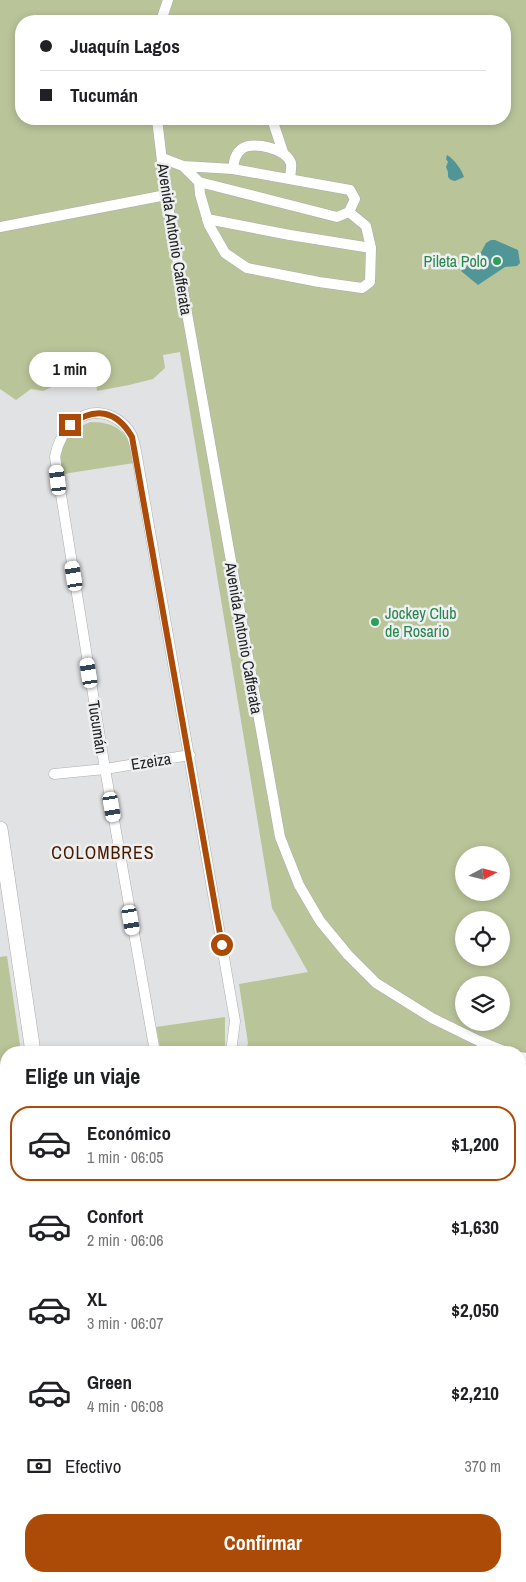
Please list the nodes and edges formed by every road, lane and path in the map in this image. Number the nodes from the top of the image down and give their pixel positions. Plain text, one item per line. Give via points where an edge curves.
1 (168, 0) edge
2 (163, 15) edge
3 (158, 125) edge
4 (274, 125) edge
5 (283, 152) junction
6 (162, 158) junction
7 (183, 166) junction
8 (233, 169) junction
9 (290, 179) junction
10 (199, 182) junction
11 (166, 195) junction
12 (349, 212) junction
13 (207, 219) junction
14 (0, 227) edge
15 (371, 248) junction
16 (190, 755) junction
17 (105, 769) junction
18 (54, 774) dead end
19 (0, 829) edge
20 (32, 1046) edge
21 (154, 1046) edge
22 (233, 1046) edge
23 (491, 1046) edge

1 - 2 street
3 - 6 street, Avenida Antonio Cafferata
4 - 5 street
5 - 8 street via 252,146 243,148 235,156
5 - 9 street via 291,163
6 - 7 street
6 - 11 street, Avenida Antonio Cafferata
7 - 8 street
7 - 10 street
8 - 9 street
9 - 12 street via 350,190 355,199
10 - 12 street via 336,217
10 - 13 street
11 - 14 street
11 - 23 street, Avenida Antonio Cafferata via 280,837 299,885 320,921 376,983 432,1018
12 - 15 street via 366,226
13 - 15 street
13 - 15 street via 225,253 247,268 319,282 362,288 370,282
16 - 17 street, Ezeiza
16 - 17 street, Tucumán via 132,437 124,424 112,416 87,414 62,434 55,456
16 - 22 street via 235,1021
17 - 18 street, Ezeiza
17 - 21 street, Tucumán
19 - 20 street

